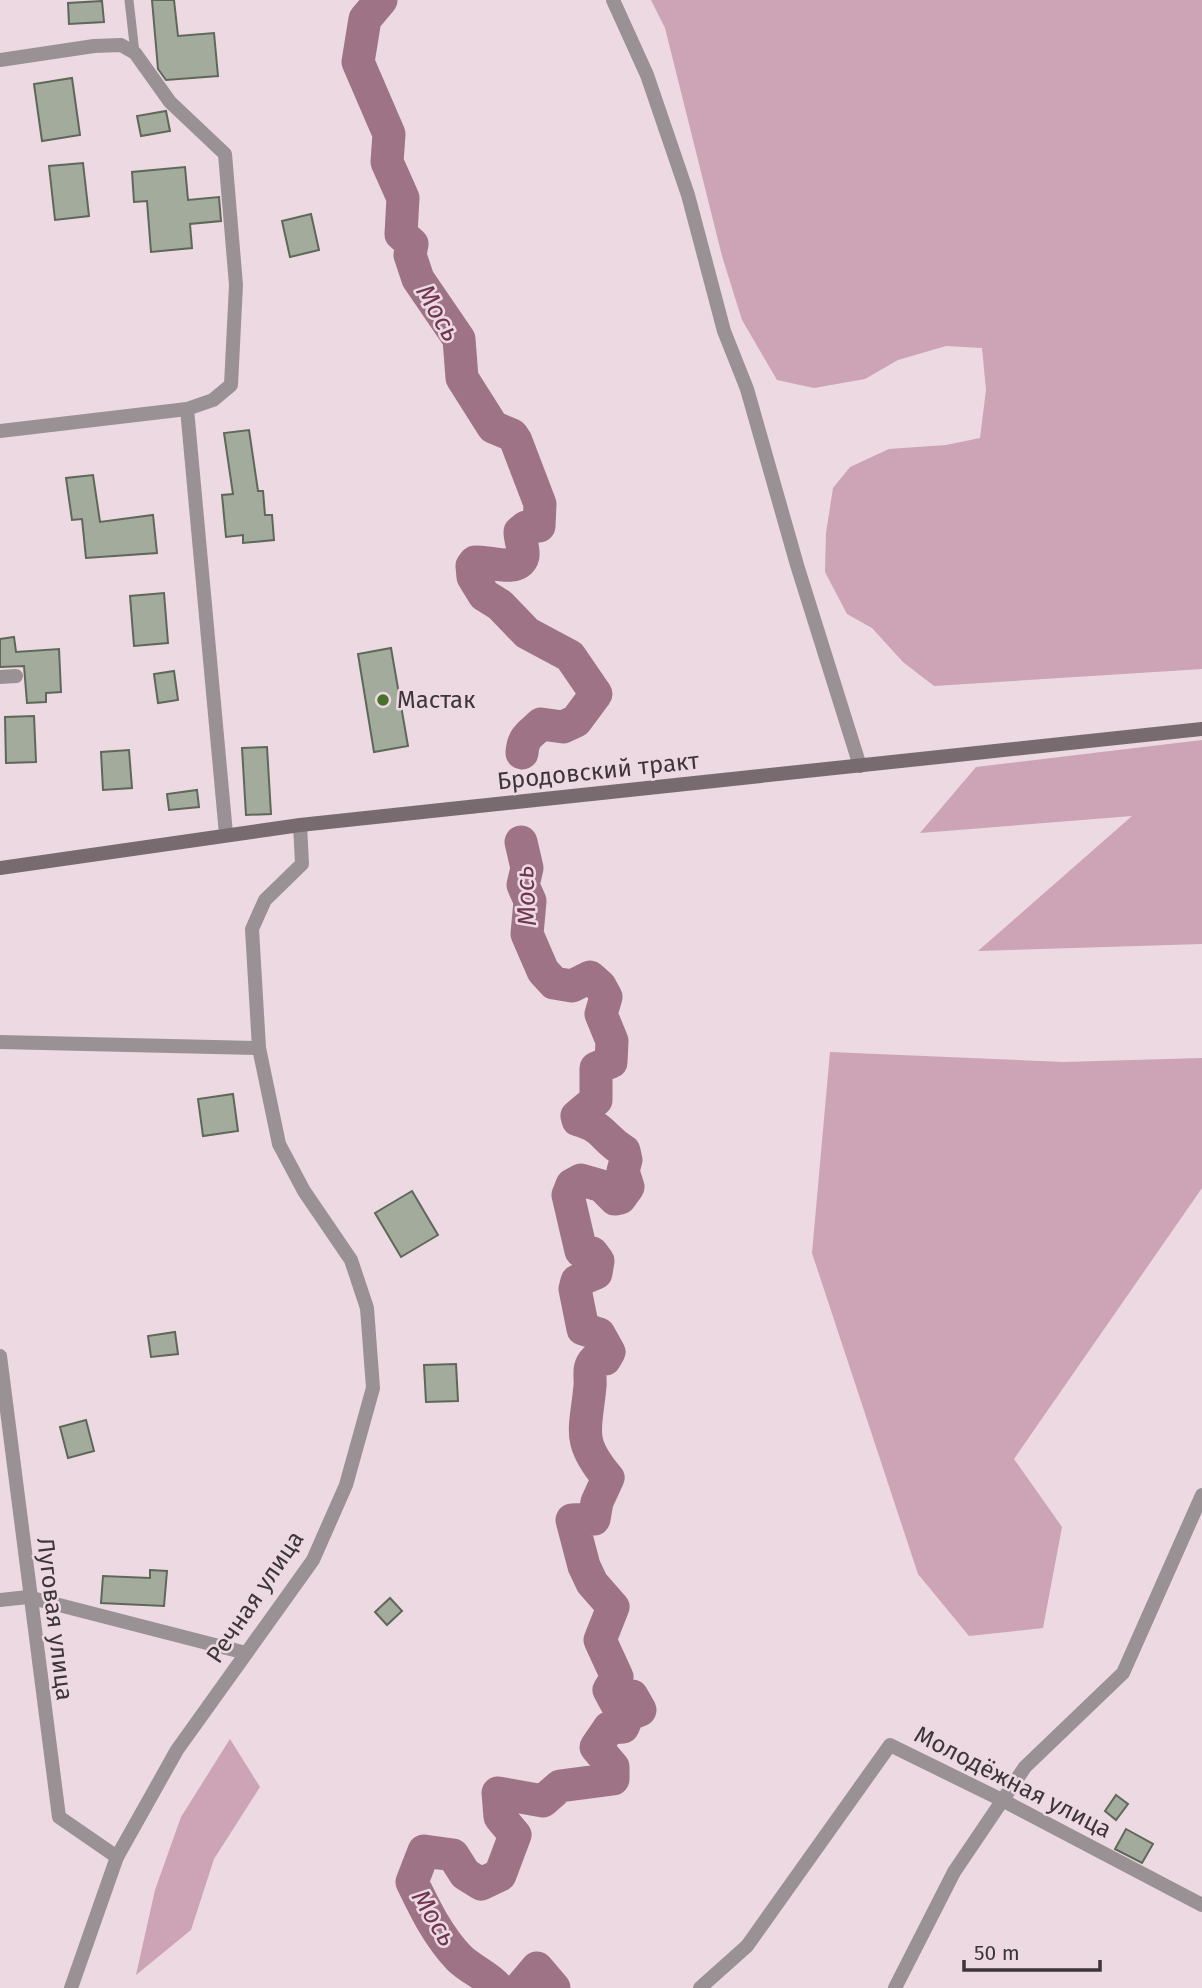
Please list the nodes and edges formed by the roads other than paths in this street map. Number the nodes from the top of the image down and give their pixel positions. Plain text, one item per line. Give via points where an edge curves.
1 (129, 0) edge
2 (613, 0) edge
3 (135, 53) junction
4 (0, 60) edge
5 (187, 409) junction
6 (0, 431) edge
7 (16, 676) dead end
8 (0, 677) edge
9 (1202, 729) edge
10 (860, 766) junction
11 (300, 825) junction
12 (226, 834) junction
13 (0, 869) edge
14 (0, 1042) edge
15 (259, 1048) junction
16 (0, 1356) edge
17 (1202, 1495) edge
18 (29, 1597) junction
19 (0, 1600) edge
20 (246, 1653) junction
21 (1004, 1801) junction
22 (117, 1857) junction
23 (1202, 1905) edge
24 (71, 1988) edge
25 (701, 1988) edge
26 (895, 1988) edge

1 - 3 lane
2 - 10 street via 647,75 688,195 724,331 747,389
3 - 4 street via 121,45 94,46
3 - 5 street via 170,102 225,154 236,285 231,385 214,400
5 - 6 street
5 - 12 street
7 - 8 street
9 - 10 main road, Бродовский тракт
10 - 11 main road, Бродовский тракт
11 - 12 main road, Бродовский тракт
11 - 15 street, Речная улица via 302,864 265,900 252,929
12 - 13 main road, Бродовский тракт
14 - 15 street
15 - 20 street, Речная улица via 279,1144 304,1191 351,1260 367,1308 373,1388 346,1485 313,1560
16 - 18 street, Луговая улица
17 - 21 street via 1123,1673 1025,1767
18 - 19 street
18 - 20 street
18 - 22 street, Луговая улица via 59,1817
20 - 22 street, Речная улица via 177,1750
21 - 23 street, Молодёжная улица
21 - 25 street, Молодёжная улица via 890,1745 747,1946
21 - 26 street via 954,1872
22 - 24 street, Речная улица

